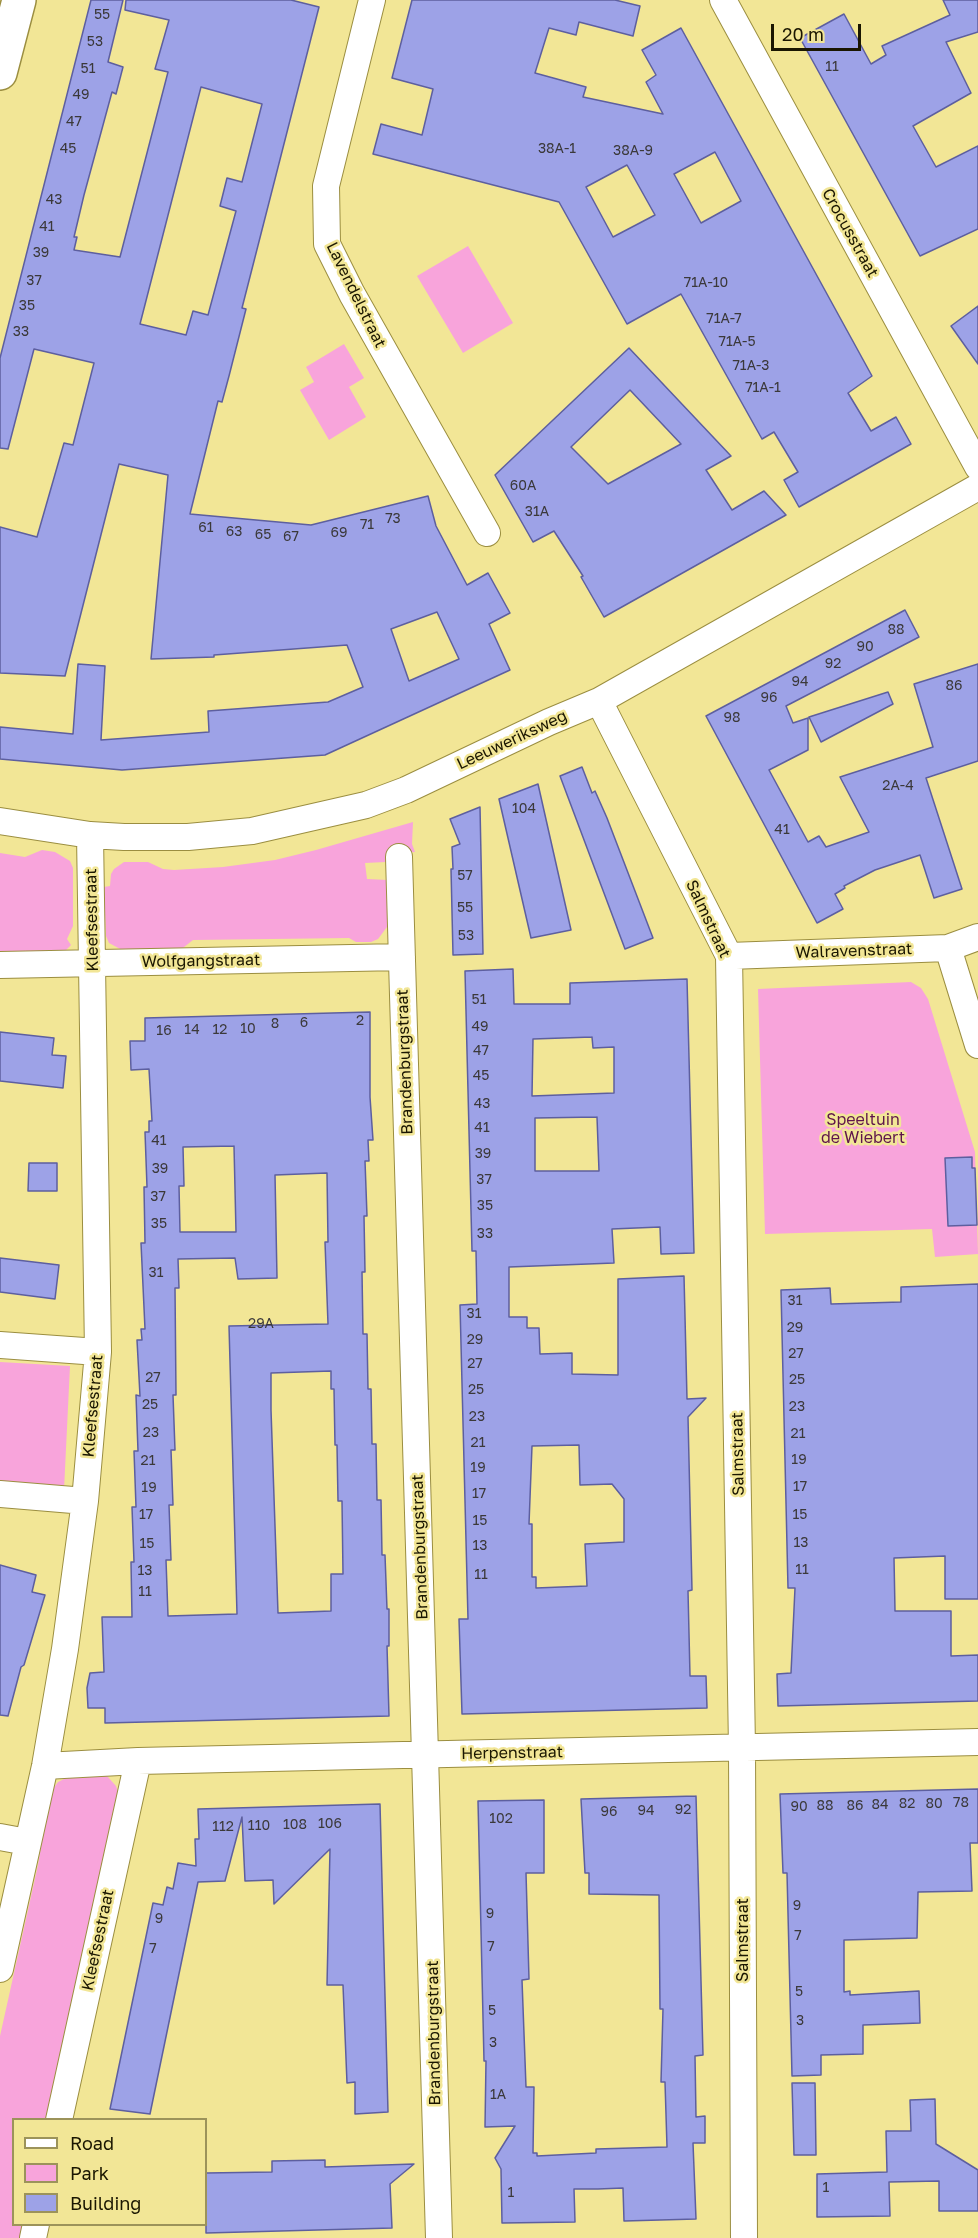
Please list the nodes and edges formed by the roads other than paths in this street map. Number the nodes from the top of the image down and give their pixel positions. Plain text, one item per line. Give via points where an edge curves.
1 (19, 0) edge
2 (372, 0) edge
3 (723, 0) edge
4 (0, 73) edge
5 (978, 467) edge
6 (978, 487) edge
7 (487, 533) dead end
8 (599, 701) junction
9 (0, 821) edge
10 (90, 835) junction
11 (399, 857) dead end
12 (978, 937) edge
13 (948, 948) junction
14 (729, 956) junction
15 (402, 957) junction
16 (93, 963) junction
17 (0, 965) edge
18 (978, 1045) edge
19 (0, 1346) edge
20 (98, 1352) junction
21 (0, 1494) edge
22 (85, 1501) junction
23 (978, 1742) edge
24 (742, 1748) junction
25 (427, 1755) junction
26 (138, 1761) junction
27 (45, 1766) junction
28 (0, 1837) edge
29 (27, 1842) junction
30 (1, 1958) edge
31 (59, 2118) edge
32 (439, 2238) edge
33 (744, 2238) edge

1 - 4 street
2 - 7 street, Lavendelstraat via 326,186 327,244
3 - 5 street, Crocusstraat
6 - 8 street, Leeuweriksweg
8 - 10 street, Leeuweriksweg via 366,805 252,831 188,837
8 - 14 street, Salmstraat
9 - 10 street, Leeuweriksweg
10 - 16 street, Kleefsestraat
11 - 15 street, Brandenburgstraat
12 - 13 street, Walravenstraat
13 - 14 street, Walravenstraat
13 - 18 street
14 - 24 street, Salmstraat
15 - 16 street, Wolfgangstraat
15 - 25 street, Brandenburgstraat
16 - 17 street, Wolfgangstraat
16 - 20 street, Kleefsestraat
19 - 20 street
20 - 22 street, Kleefsestraat
21 - 22 street
22 - 27 street, Kleefsestraat
23 - 24 street, Herpenstraat
24 - 25 street, Herpenstraat
24 - 33 street, Salmstraat
25 - 26 street, Herpenstraat
25 - 32 street, Brandenburgstraat
26 - 27 street, Herpenstraat
26 - 31 street, Kleefsestraat
27 - 29 street, Kleefsestraat
28 - 29 street
29 - 30 street, Kleefsestraat

